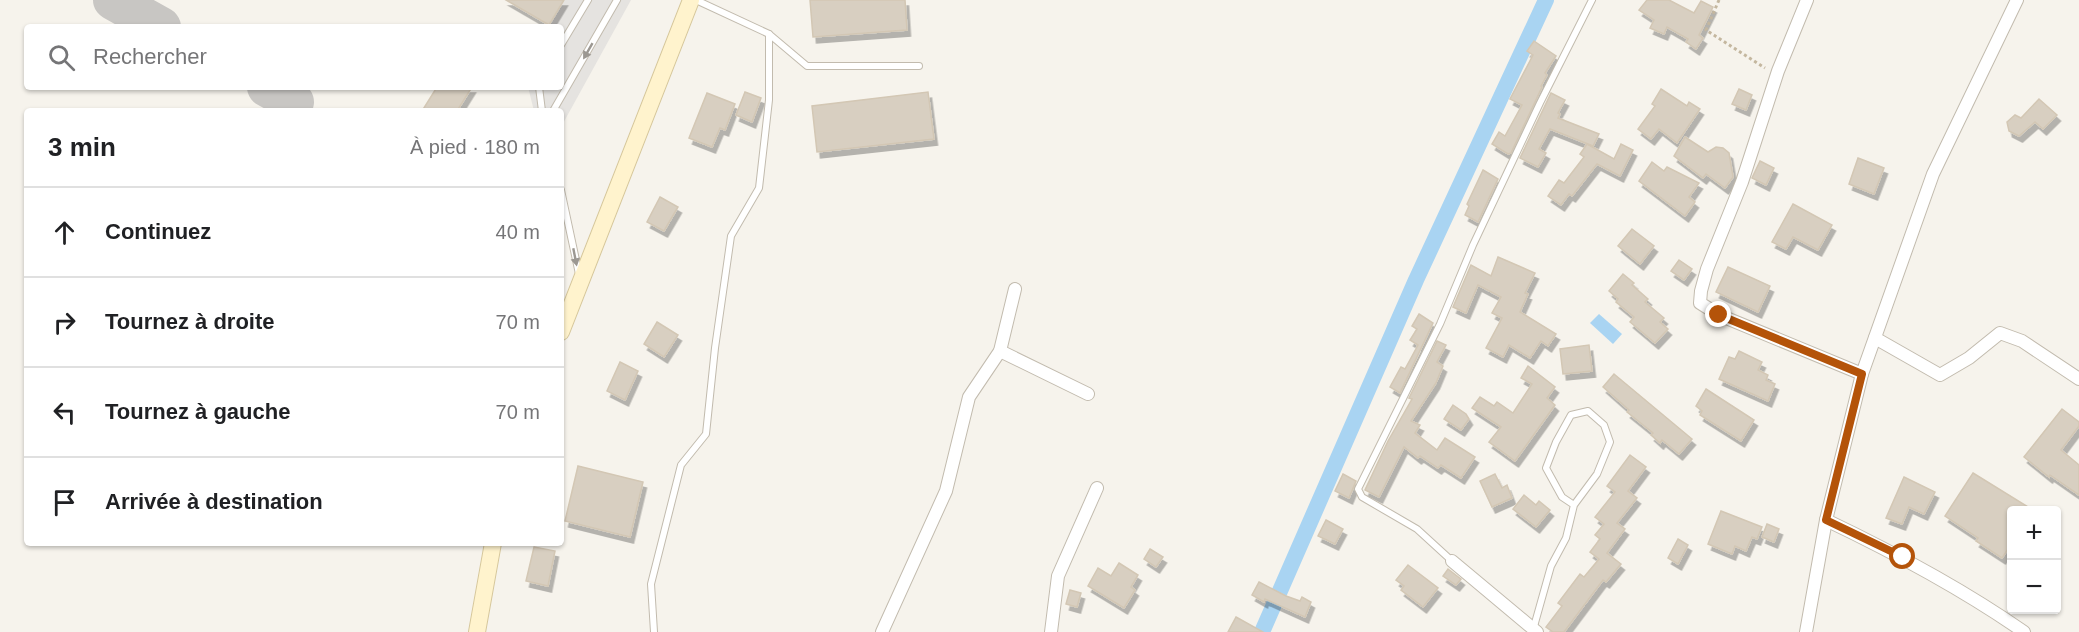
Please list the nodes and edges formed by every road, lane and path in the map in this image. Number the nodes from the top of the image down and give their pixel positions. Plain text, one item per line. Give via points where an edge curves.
1 (588, 0) edge
2 (617, 0) edge
3 (691, 0) edge
4 (696, 0) edge
5 (1592, 0) edge
6 (1719, 0) edge
7 (1807, 0) edge
8 (2017, 0) edge
9 (769, 34) junction
10 (564, 40) edge
11 (919, 66) dead end
12 (1777, 75) junction
13 (539, 90) edge
14 (542, 108) edge
15 (555, 108) edge
16 (564, 205) edge
17 (580, 283) junction
18 (1015, 289) dead end
19 (564, 324) edge
20 (1875, 338) junction
21 (1000, 351) junction
22 (1862, 374) junction
23 (2079, 379) edge
24 (1088, 393) dead end
25 (1097, 488) dead end
26 (1574, 505) junction
27 (1826, 520) junction
28 (492, 546) edge
29 (1452, 561) joint
30 (1534, 631) edge
31 (477, 632) edge
32 (654, 632) edge
33 (882, 632) edge
34 (1050, 632) edge
35 (1806, 632) edge
36 (2024, 632) edge

1 - 10 lane
2 -> 15 lane
3 - 17 main road
4 - 9 lane
5 - 29 lane via 1358,489 1362,497 1417,530
6 - 12 path via 1706,30
7 - 12 street
8 - 20 street via 1933,174
9 - 11 lane via 807,66
9 - 32 lane via 769,100 759,188 731,236 706,434 681,465 651,584
12 - 22 street via 1742,182 1707,269 1700,303 1719,315
13 - 14 lane
16 -> 17 lane
17 - 19 main road
18 - 21 street
20 - 22 street
20 - 23 street via 1940,375 2000,333 2022,341
21 - 24 street
21 - 33 street via 969,397 946,490
22 - 27 street
25 - 34 street via 1058,576
26 - 26 lane via 1597,474 1610,442 1604,424 1588,411 1571,415 1546,468 1562,497
26 - 30 lane via 1566,538 1551,566
27 - 35 street
27 - 36 street via 1903,557 1982,602
28 - 31 main road
29 - 30 street

